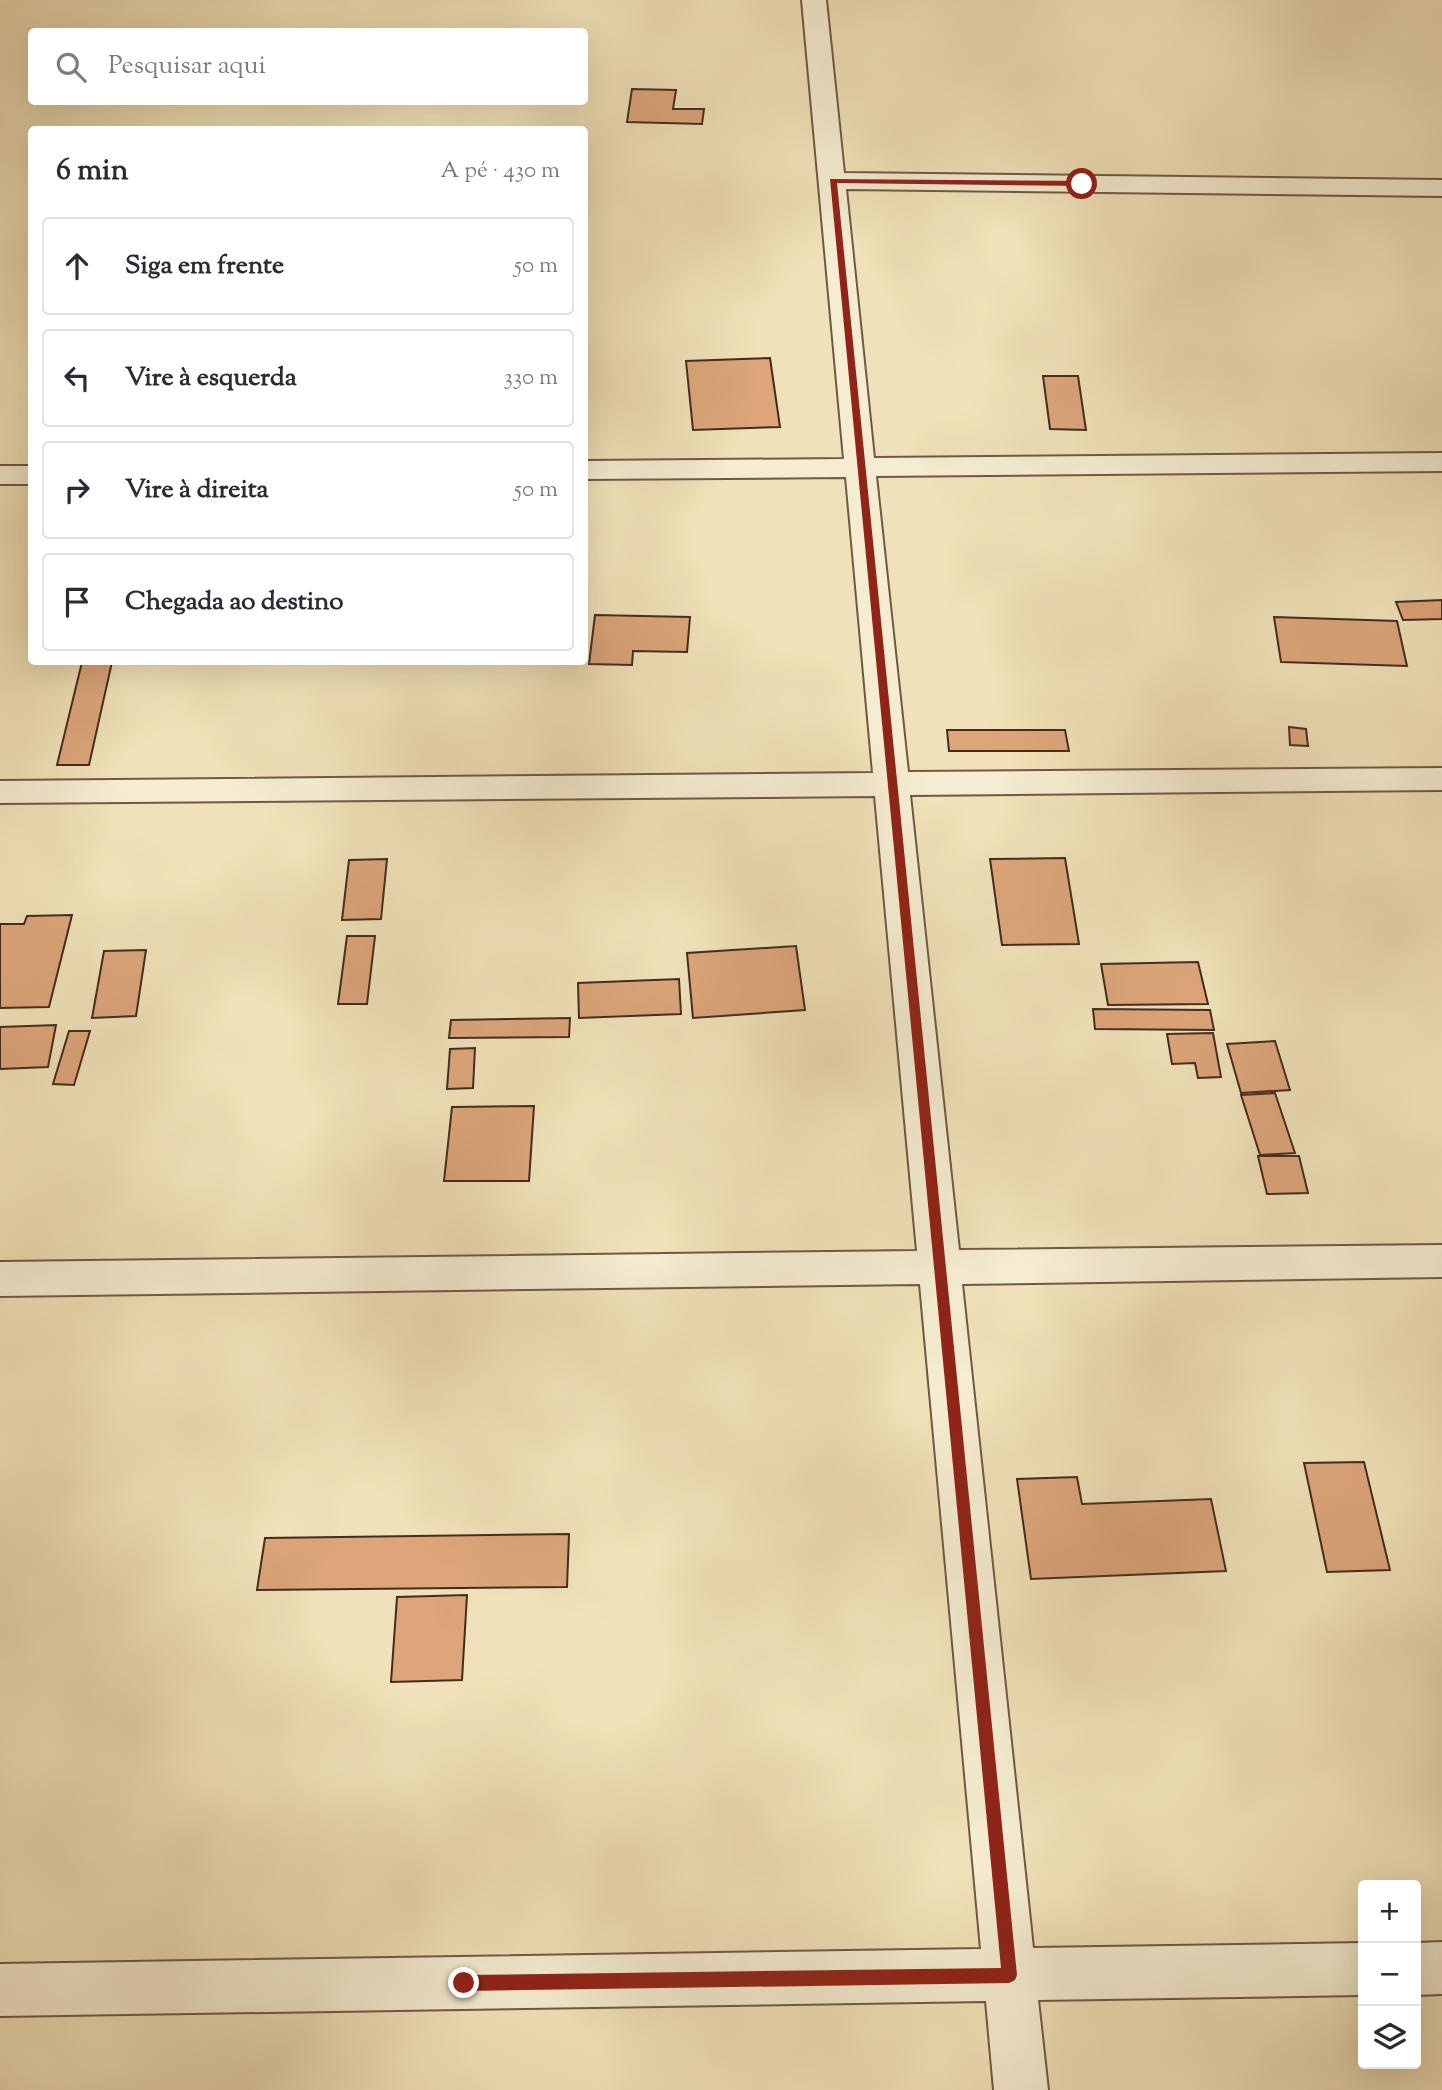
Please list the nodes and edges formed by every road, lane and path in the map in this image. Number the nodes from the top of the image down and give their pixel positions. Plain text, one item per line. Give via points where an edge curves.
1 (814, 0) edge
2 (832, 181) junction
3 (1442, 188) edge
4 (1442, 462) edge
5 (861, 467) junction
6 (588, 470) edge
7 (0, 475) edge
8 (28, 475) edge
9 (1442, 779) edge
10 (892, 784) junction
11 (0, 792) edge
12 (1442, 1261) edge
13 (940, 1267) junction
14 (0, 1279) edge
15 (1442, 1968) edge
16 (1358, 1969) edge
17 (1421, 1969) edge
18 (1009, 1975) junction
19 (0, 1990) edge
20 (1021, 2090) edge

1 - 2 street
2 - 3 street
2 - 5 street
4 - 5 street
5 - 6 street
5 - 10 street
7 - 8 street
9 - 10 street
10 - 11 street
10 - 13 street
12 - 13 street
13 - 14 street
13 - 18 street
15 - 17 street
16 - 18 street
18 - 19 street
18 - 20 street

